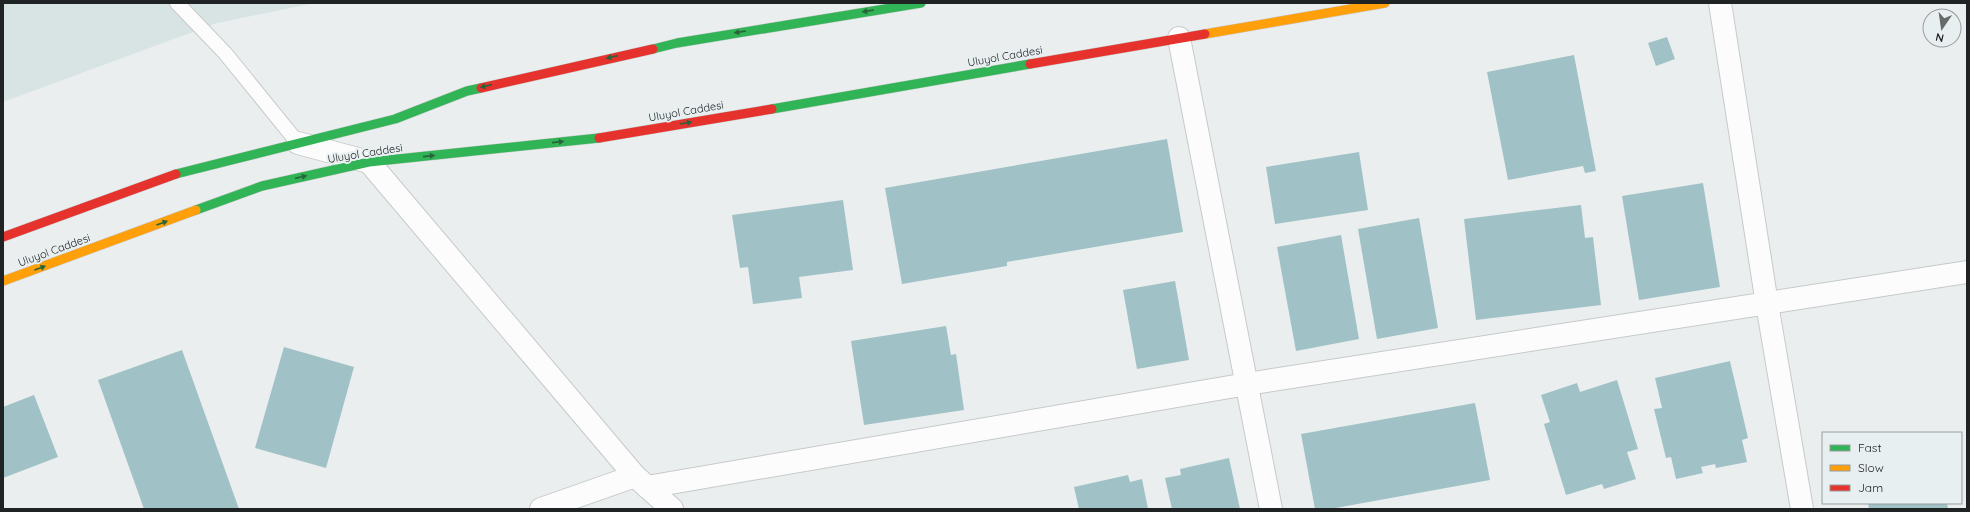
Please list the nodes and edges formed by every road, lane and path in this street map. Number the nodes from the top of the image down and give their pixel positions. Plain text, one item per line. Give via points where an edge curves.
1 (177, 3) edge
2 (920, 3) edge
3 (1385, 3) edge
4 (1720, 3) edge
5 (1179, 38) junction
6 (298, 143) junction
7 (369, 162) junction
8 (3, 237) edge
9 (1967, 272) edge
10 (3, 281) edge
11 (1767, 304) junction
12 (1248, 384) junction
13 (641, 481) junction
14 (541, 509) edge
15 (672, 509) edge
16 (1272, 509) edge
17 (1802, 509) edge

1 - 6 lane via 225,53
2 -> 6 main road, Uluyol Caddesi via 677,42 467,91 395,119
3 - 5 main road, Uluyol Caddesi
4 - 11 street
7 -> 5 main road, Uluyol Caddesi via 614,136
5 - 12 street
6 - 7 street
6 - 8 main road, Uluyol Caddesi via 164,177
10 -> 7 main road, Uluyol Caddesi via 262,186
7 - 13 street
9 - 11 street
11 - 12 street
11 - 17 street
12 - 13 street
12 - 16 street
13 - 14 street
13 - 15 street

